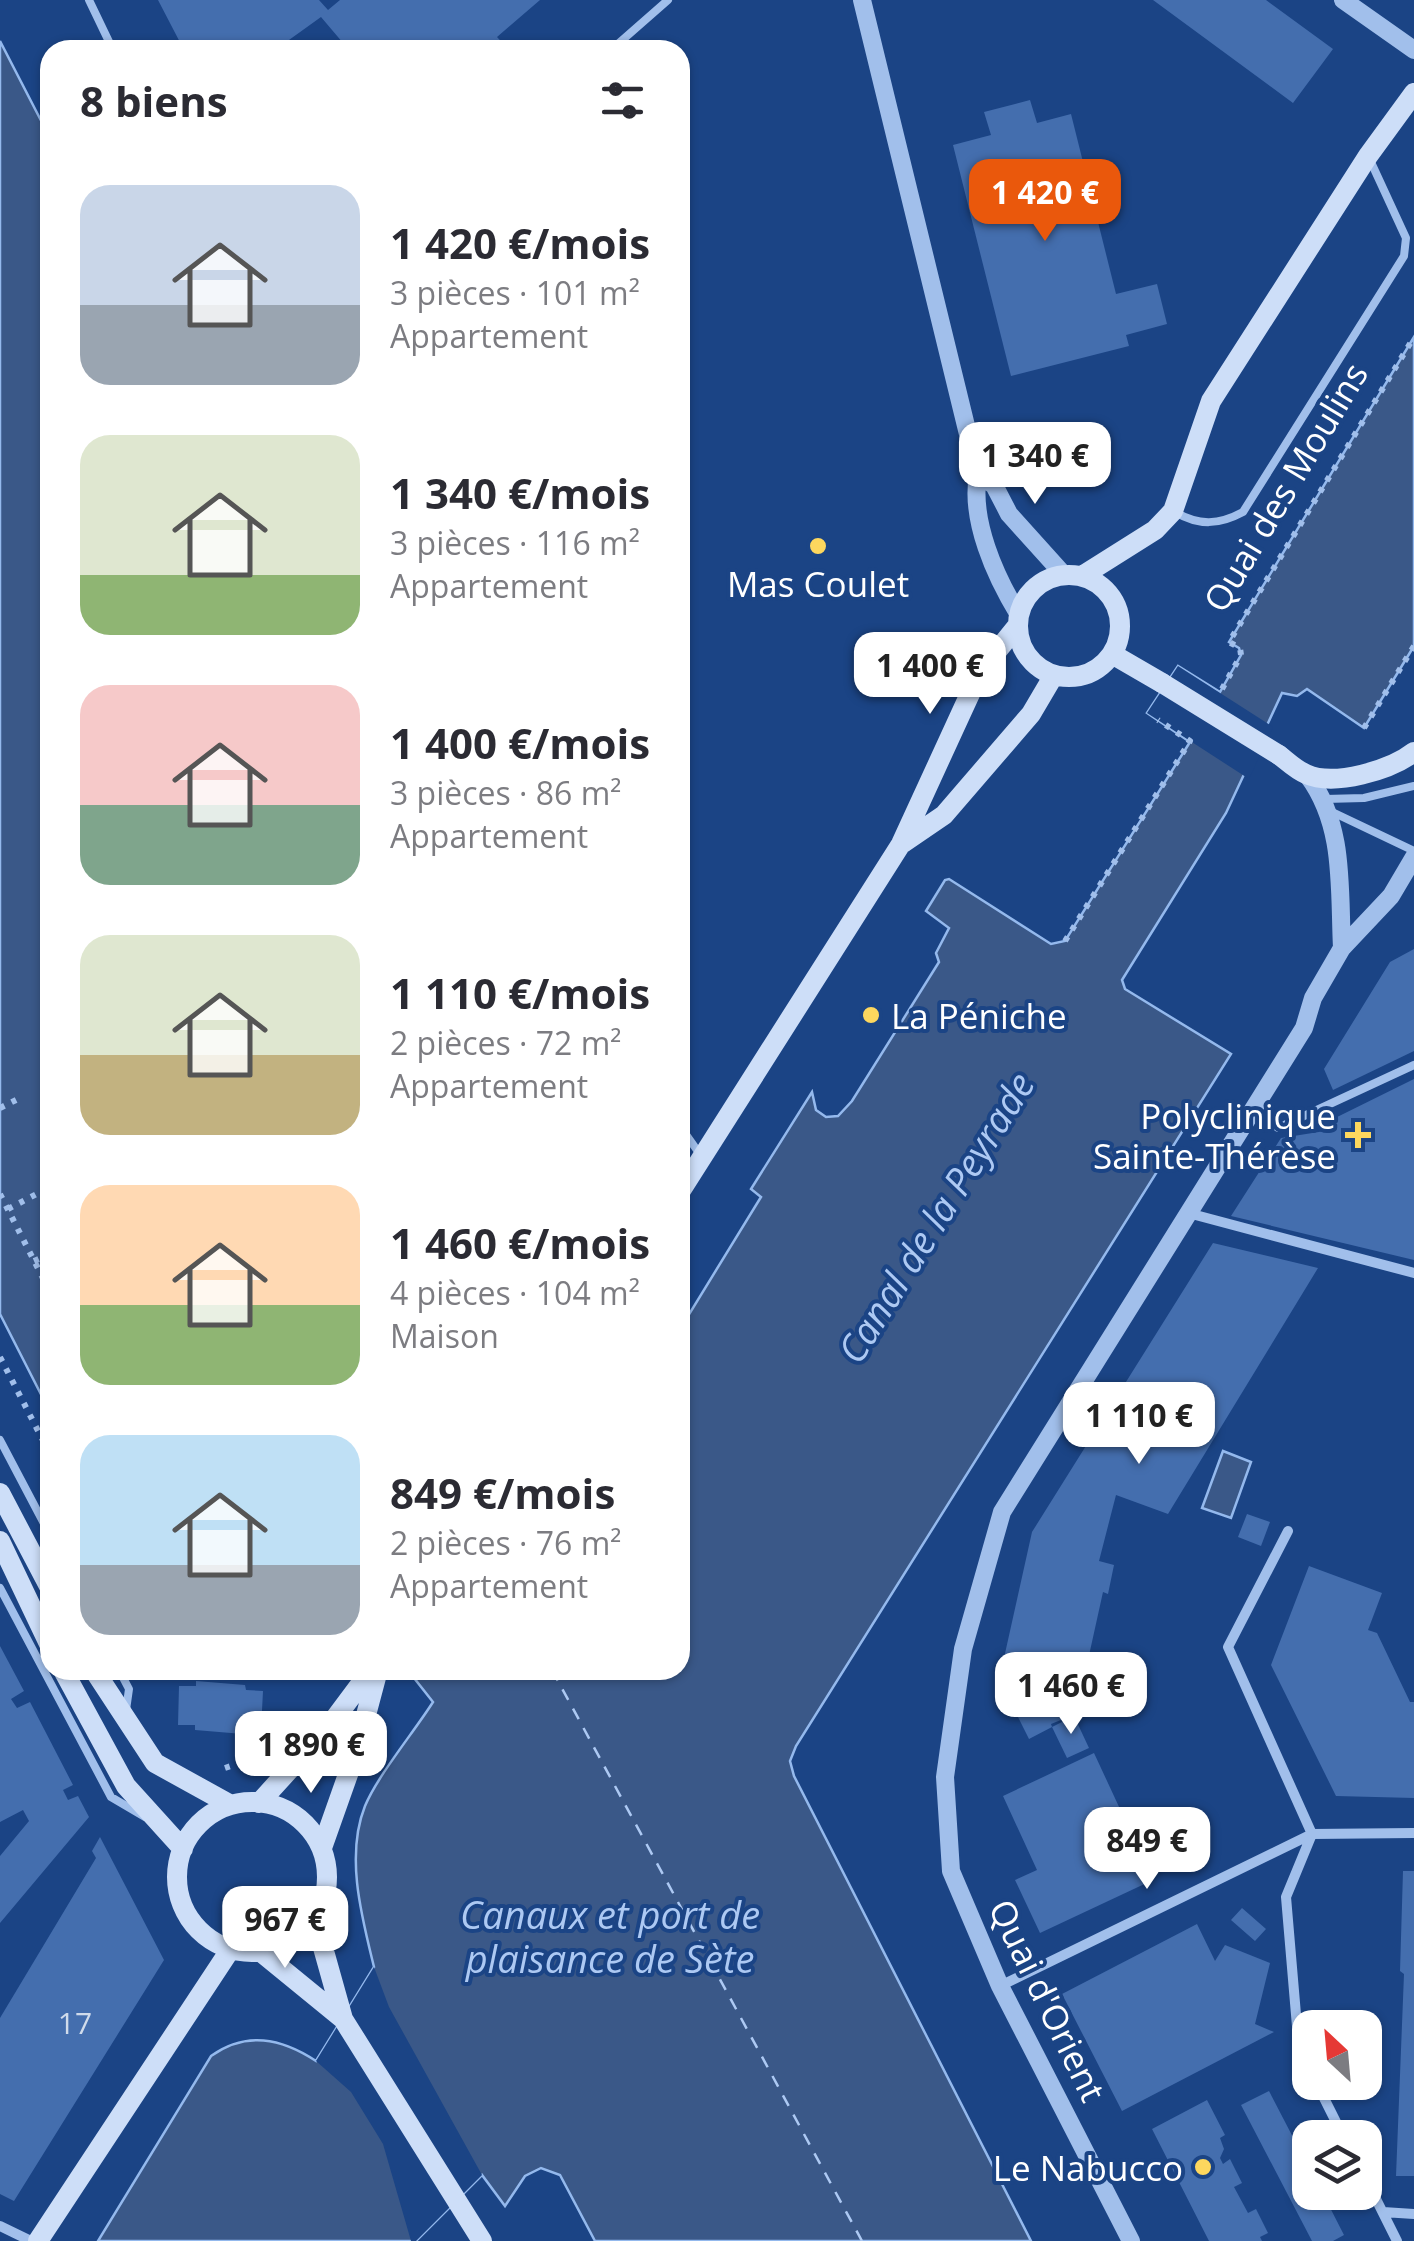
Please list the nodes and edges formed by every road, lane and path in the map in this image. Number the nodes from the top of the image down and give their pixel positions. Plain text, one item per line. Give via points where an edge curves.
1 (89, 0) edge
2 (668, 0) edge
3 (862, 0) edge
4 (1343, 0) edge
5 (108, 40) edge
6 (622, 40) edge
7 (1414, 50) edge
8 (1414, 93) edge
9 (1368, 156) junction
10 (1414, 337) edge
11 (978, 475) junction
12 (1173, 511) junction
13 (1073, 575) junction
14 (1018, 620) junction
15 (1414, 646) edge
16 (1112, 654) junction
17 (1054, 675) junction
18 (1206, 684) dead end
19 (1148, 713) dead end
20 (1364, 728) dead end
21 (1414, 752) edge
22 (1308, 776) junction
23 (1414, 786) edge
24 (1326, 804) junction
25 (901, 844) junction
26 (1414, 854) edge
27 (1065, 941) dead end
28 (1342, 948) junction
29 (1414, 1065) edge
30 (22, 1097) dead end
31 (0, 1108) edge
32 (1248, 1113) junction
33 (690, 1140) edge
34 (702, 1157) junction
35 (690, 1176) edge
36 (40, 1191) edge
37 (0, 1194) edge
38 (8, 1209) junction
39 (1186, 1213) junction
40 (40, 1259) edge
41 (34, 1262) junction
42 (40, 1273) edge
43 (1414, 1273) edge
44 (0, 1357) edge
45 (40, 1435) edge
46 (0, 1440) edge
47 (0, 1492) edge
48 (40, 1517) edge
49 (1288, 1531) dead end
50 (0, 1542) edge
51 (0, 1552) edge
52 (40, 1569) edge
53 (0, 1588) edge
54 (40, 1625) edge
55 (40, 1663) edge
56 (49, 1680) edge
57 (68, 1680) edge
58 (100, 1680) edge
59 (124, 1680) edge
60 (367, 1680) edge
61 (373, 1680) edge
62 (124, 1719) junction
63 (267, 1746) dead end
64 (223, 1769) dead end
65 (259, 1803) junction
66 (231, 1805) junction
67 (161, 1828) junction
68 (1312, 1834) junction
69 (1414, 1834) edge
70 (322, 1848) junction
71 (183, 1849) junction
72 (315, 1919) junction
73 (230, 1950) junction
74 (261, 1952) junction
75 (1000, 1986) junction
76 (1296, 2010) edge
77 (343, 2019) junction
78 (1383, 2212) joint
79 (1414, 2214) edge
80 (0, 2226) edge
81 (34, 2241) edge
82 (482, 2241) edge
83 (1131, 2241) edge
84 (1398, 2241) edge

1 - 5 lane
2 - 6 lane
3 - 11 street
4 - 7 street
8 - 9 main road
9 - 12 main road via 1211,401
9 - 12 lane, Quai des Moulins via 1397,213 1404,256 1243,512 1222,523 1190,521
10 - 18 path, Quai des Moulins via 1229,642 1241,655 1219,693
11 - 13 street
11 - 14 street via 975,494 998,580
12 - 13 main road via 1155,530
13 - 14 main road via 1035,587
13 - 16 main road via 1097,582 1118,608 1121,624
14 - 17 main road via 1024,650
14 - 25 main road via 980,672
15 - 20 path
16 - 17 main road via 1086,674
16 - 22 main road, bridge
17 - 25 main road via 1030,714 944,815
19 - 27 path via 1190,741
21 - 22 main road via 1372,772
22 - 24 street
23 - 24 lane
24 - 26 lane
24 - 28 street via 1337,836
25 - 34 main road
26 - 28 street, Quai d'Orient via 1391,896
28 - 32 street, Quai d'Orient via 1304,1028
29 - 32 lane via 1278,1128
30 - 31 path
32 - 39 street, Quai d'Orient
33 - 34 lane
34 - 35 main road
36 - 38 path
37 - 38 path
38 - 41 path
39 - 43 street
39 - 75 street, Quai d'Orient via 1002,1512 964,1649 945,1776 950,1870
40 - 41 path
41 - 42 path
44 - 45 path
46 - 48 lane
47 - 52 main road
49 - 68 street via 1228,1646
50 - 51 lane
50 - 54 main road
53 - 55 lane
56 - 67 lane via 111,1796
57 - 67 main road via 126,1786
58 - 62 main road
59 - 62 lane
60 - 65 main road
61 - 70 main road
62 - 66 main road via 155,1764
63 - 64 path
65 - 66 main road
65 - 70 main road via 296,1816
66 - 71 main road via 194,1830
67 - 71 main road
68 - 69 street
68 - 75 street
68 - 76 street via 1286,1897
70 - 72 main road via 328,1872
71 - 73 main road via 178,1886 190,1920
72 - 74 main road via 300,1935
72 - 77 main road
73 - 74 main road
73 - 81 main road
74 - 77 main road
75 - 83 street, Quai d'Orient
77 - 82 main road
78 - 79 street
78 - 84 street
80 - 81 street

